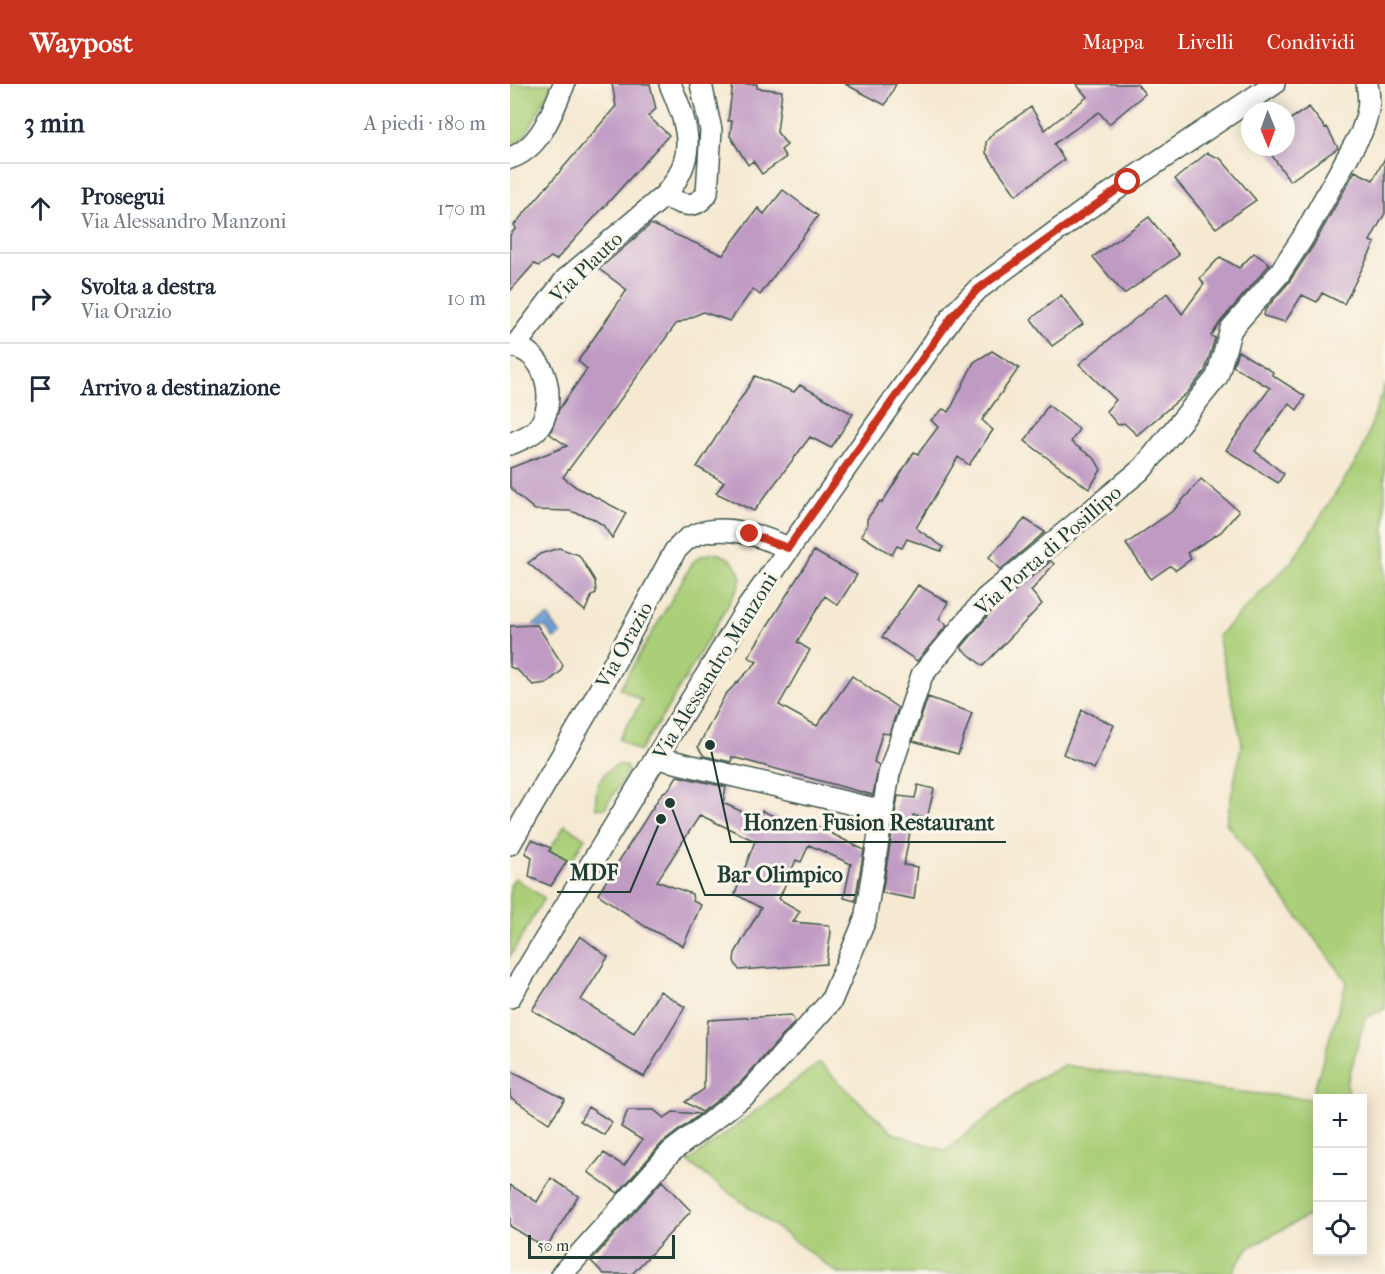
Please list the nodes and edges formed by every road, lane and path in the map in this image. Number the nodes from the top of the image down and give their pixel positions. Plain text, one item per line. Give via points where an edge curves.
1 (564, 84) edge
2 (670, 84) edge
3 (701, 84) edge
4 (1367, 84) edge
5 (1269, 85) edge
6 (510, 158) edge
7 (665, 195) junction
8 (512, 346) edge
9 (510, 444) edge
10 (788, 548) junction
11 (658, 758) junction
12 (883, 811) junction
13 (510, 844) edge
14 (510, 997) edge
15 (562, 1274) edge

1 - 6 street via 539,137
2 - 7 street, Via Plauto via 688,133 685,157 676,181
3 - 7 street via 711,130 707,193 696,204 686,205
4 - 12 street, Via Porta di Posillipo via 1369,114 1361,133 1279,274 1231,329 1217,377 1143,468 986,598 922,675 889,774
5 - 10 street, Via Alessandro Manzoni via 1084,211 978,289 954,314
7 - 8 street, Via Plauto via 566,279
8 - 9 street via 534,357 543,370 549,393 540,424 530,435
10 - 11 street, Via Alessandro Manzoni via 746,610
10 - 13 street, Via Orazio via 750,534 711,531 688,538 675,551
11 - 12 street
11 - 14 street, Via Alessandro Manzoni
12 - 15 street, Via Porta di Posillipo via 865,920 831,1001 749,1092 671,1152

